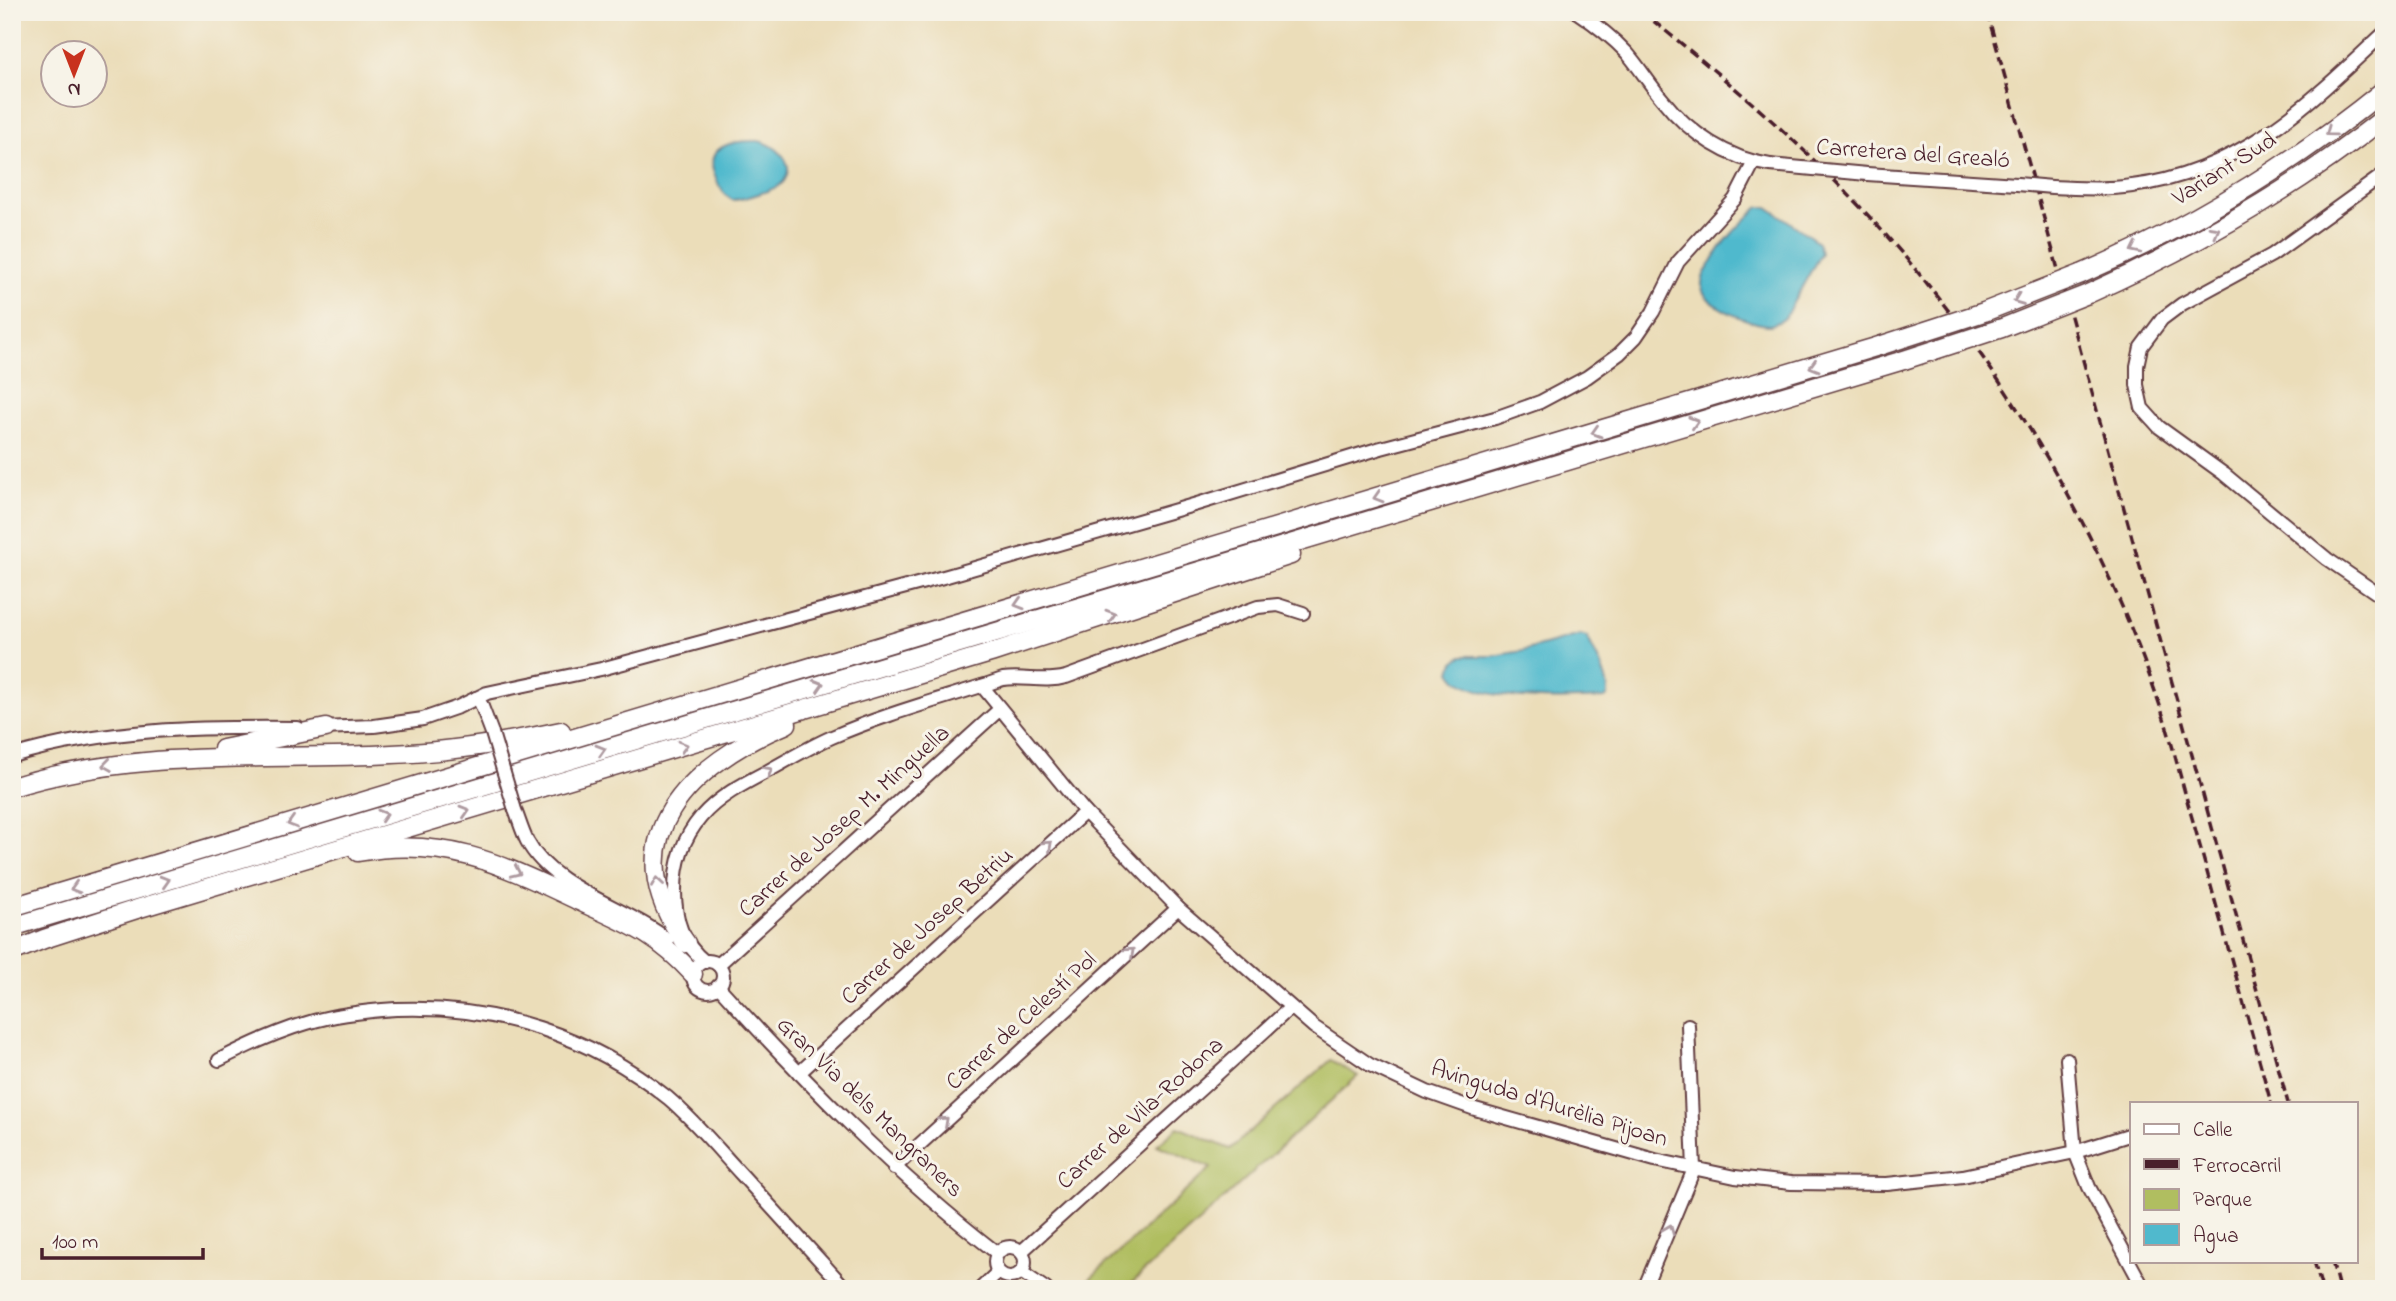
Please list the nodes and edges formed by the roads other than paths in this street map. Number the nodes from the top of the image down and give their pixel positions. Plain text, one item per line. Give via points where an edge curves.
1 (1577, 12) edge
2 (2384, 33) edge
3 (2384, 90) edge
4 (2384, 118) edge
5 (1754, 162) junction
6 (2384, 174) edge
7 (1605, 449) junction
8 (2384, 598) edge
9 (1303, 613) dead end
10 (1080, 625) junction
11 (982, 686) junction
12 (733, 690) junction
13 (477, 698) junction
14 (1000, 709) junction
15 (326, 728) junction
16 (12, 756) edge
17 (175, 759) junction
18 (12, 787) edge
19 (1085, 812) junction
20 (212, 887) junction
21 (12, 906) edge
22 (1178, 908) junction
23 (12, 926) edge
24 (686, 943) junction
25 (12, 951) edge
26 (718, 965) junction
27 (699, 967) junction
28 (718, 986) junction
29 (1290, 1007) junction
30 (1688, 1026) dead end
31 (2067, 1059) dead end
32 (219, 1060) dead end
33 (799, 1073) junction
34 (2130, 1135) edge
35 (2075, 1152) junction
36 (894, 1167) junction
37 (1694, 1170) junction
38 (1021, 1252) junction
39 (997, 1253) junction
40 (999, 1272) junction
41 (1021, 1272) junction
42 (846, 1289) edge
43 (980, 1289) edge
44 (1046, 1289) edge
45 (1644, 1289) edge
46 (2144, 1289) edge

1 - 5 street, Carretera del Grealó via 1619,45 1688,127
2 - 5 street, Carretera del Grealó, bridge via 2321,93 2258,141 2191,173 2152,183 2100,189 2052,187
3 -> 12 highway, Variant Sud, bridge via 2234,195 2165,234 1984,312
7 -> 4 highway, bridge via 2002,328 2088,294 2244,214
5 - 13 street via 1735,199 1678,261 1636,338 1587,377 1540,402 1039,551
6 - 8 street via 2272,255 2162,319 2141,347 2137,366 2142,408 2159,427
10 -> 7 highway via 1585,463
23 -> 7 highway
9 - 11 street via 1278,605 1258,607 1066,677 1046,681 1009,678
20 -> 10 highway
24 -> 10 highway via 659,895 657,851 671,808 713,765 762,735 814,713 1049,640
11 - 14 street, Avinguda d'Aurèlia Pijoan
24 -> 11 street via 676,911 677,865 692,830 712,807 740,786 830,738
12 - 17 highway via 711,689 560,731 469,748
12 -> 21 highway
13 - 15 street via 423,719
13 - 27 street, bridge via 527,841 543,861 587,892 649,925
14 - 19 street, Avinguda d'Aurèlia Pijoan
14 - 26 street, Carrer de Josep M. Minguella
15 - 16 street via 152,730 81,739
15 - 17 highway
17 -> 18 highway via 99,766
19 - 22 street, Avinguda d'Aurèlia Pijoan
33 -> 19 street, Carrer de Josep Betriu
20 - 25 highway
20 -> 27 highway via 373,850 449,850 502,865 633,924
22 - 29 street, Avinguda d'Aurèlia Pijoan
36 -> 22 street, Carrer de Celestí Pol
24 - 27 street
26 - 27 street via 712,962
26 - 28 street via 723,976
27 - 28 street, Gran Via dels Mangraners via 695,984 709,991
28 - 33 street, Gran Via dels Mangraners
29 - 37 street, Avinguda d'Aurèlia Pijoan via 1343,1048 1427,1092
29 - 38 street, Carrer de Vila-Rodona
30 - 37 street
31 - 35 street
32 - 42 street via 307,1023 383,1010 476,1012 544,1028 612,1060 670,1100
33 - 36 street, Gran Via dels Mangraners
34 - 35 street, Avinguda d'Aurèlia Pijoan
35 - 37 street, Avinguda d'Aurèlia Pijoan via 1963,1176 1888,1184 1791,1182
35 - 46 street
36 - 39 street, Gran Via dels Mangraners
45 -> 37 street
38 - 39 street via 1009,1247
38 - 41 street via 1025,1264
39 - 40 street
40 - 41 street via 1007,1277
40 - 43 street
41 - 44 street

